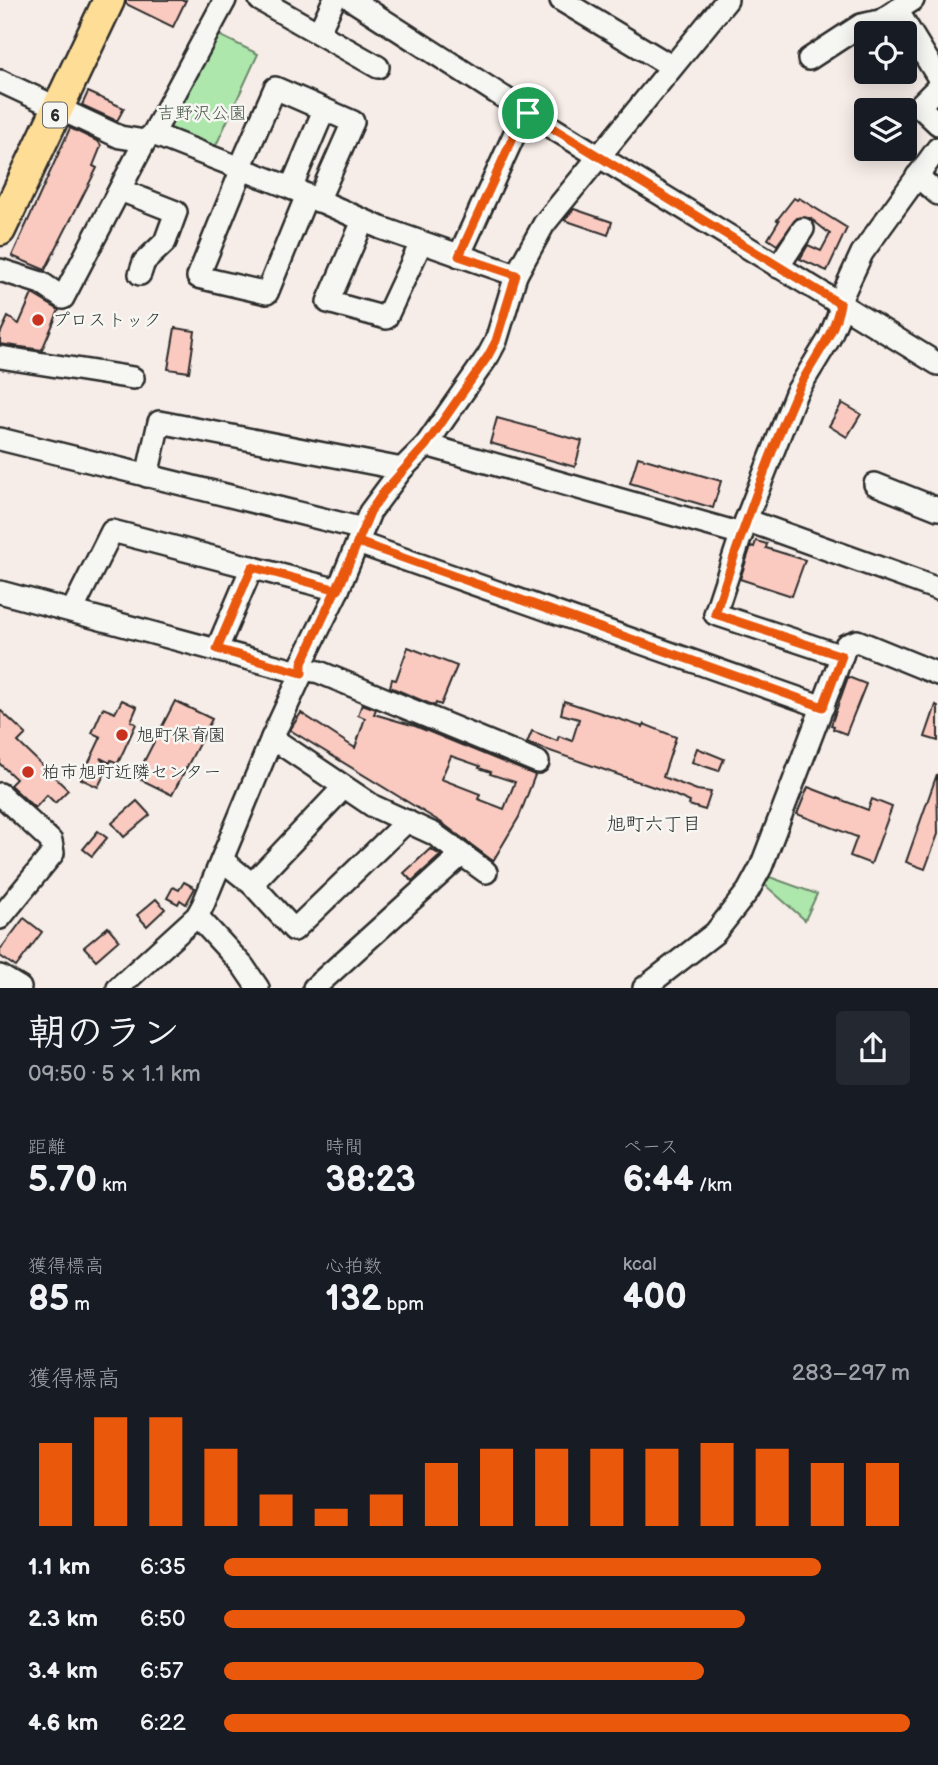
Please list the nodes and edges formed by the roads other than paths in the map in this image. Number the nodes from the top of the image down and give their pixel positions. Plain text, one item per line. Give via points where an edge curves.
1 (109, 0) edge
2 (226, 0) edge
3 (260, 0) edge
4 (334, 0) edge
5 (352, 0) edge
6 (561, 0) edge
7 (727, 0) edge
8 (905, 5) edge
9 (319, 32) junction
10 (809, 59) dead end
11 (671, 66) junction
12 (378, 67) dead end
13 (938, 77) edge
14 (0, 81) edge
15 (938, 87) edge
16 (58, 109) junction
17 (324, 110) junction
18 (528, 113) junction
19 (938, 124) edge
20 (149, 137) junction
21 (938, 148) edge
22 (599, 157) junction
23 (241, 168) junction
24 (917, 176) junction
25 (120, 190) junction
26 (938, 194) edge
27 (305, 195) junction
28 (363, 221) junction
29 (803, 229) dead end
30 (0, 230) edge
31 (421, 243) junction
32 (459, 256) junction
33 (778, 267) junction
34 (0, 270) edge
35 (140, 274) dead end
36 (516, 275) junction
37 (840, 304) junction
38 (0, 357) edge
39 (938, 364) edge
40 (133, 378) dead end
41 (0, 439) edge
42 (426, 445) junction
43 (402, 468) junction
44 (148, 476) junction
45 (875, 484) dead end
46 (938, 509) edge
47 (744, 527) junction
48 (361, 536) junction
49 (252, 567) junction
50 (938, 589) edge
51 (338, 590) junction
52 (2, 597) edge
53 (72, 611) junction
54 (217, 649) junction
55 (842, 656) junction
56 (302, 673) junction
57 (938, 674) edge
58 (823, 707) junction
59 (272, 737) junction
60 (538, 762) dead end
61 (344, 788) junction
62 (0, 794) edge
63 (407, 821) junction
64 (461, 855) junction
65 (222, 860) junction
66 (486, 872) dead end
67 (252, 884) junction
68 (197, 916) junction
69 (0, 918) edge
70 (0, 976) edge
71 (124, 986) edge
72 (20, 988) edge
73 (258, 988) edge
74 (314, 988) edge
75 (644, 988) edge

1 - 16 highway, 6
2 - 20 street
3 - 9 street
4 - 9 street
5 - 18 street
6 - 11 street
7 - 11 street
8 - 10 street via 880,21 861,25
8 - 13 street
9 - 12 street
11 - 22 street
14 - 16 street
15 - 19 street via 919,106
16 - 20 street via 120,137
16 - 30 highway, 6
17 - 23 street via 275,88
17 - 27 street
17 - 27 street via 353,122
18 - 22 street
18 - 32 street
20 - 23 street
20 - 25 street
21 - 24 street
22 - 33 street
22 - 36 street via 544,224
23 - 27 street
23 - 27 street via 198,277 267,293
24 - 26 street
24 - 37 street via 862,253
25 - 34 street via 63,298 41,283
25 - 35 street via 176,212 165,242 144,262
27 - 28 street
28 - 31 street
28 - 31 street via 328,302 386,318
29 - 33 street
31 - 32 street
32 - 36 street
33 - 37 street
36 - 42 street via 496,341
37 - 39 street
37 - 47 street via 829,339 796,393
38 - 40 street
41 - 44 street
42 - 43 street
42 - 47 street
43 - 44 street via 159,422
43 - 48 street
44 - 48 street
45 - 46 street
47 - 50 street
47 - 55 street via 715,614
48 - 51 street
48 - 58 street
49 - 51 street
49 - 53 street via 112,531
49 - 54 street
51 - 56 street via 302,663
52 - 53 street
53 - 54 street
54 - 56 street
55 - 57 street via 846,645 857,641
55 - 58 street
56 - 59 street
56 - 60 street via 319,672
58 - 75 street via 748,891 715,933
59 - 61 street
59 - 65 street
61 - 63 street
61 - 67 street
62 - 69 street via 51,842 53,853
63 - 64 street
63 - 67 street via 294,930
64 - 66 street
64 - 74 street
65 - 67 street
65 - 68 street
68 - 71 street
68 - 73 street
70 - 72 street

